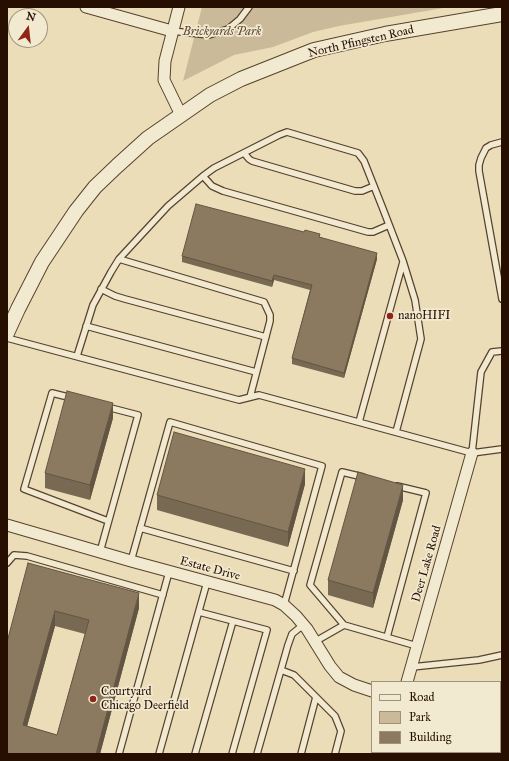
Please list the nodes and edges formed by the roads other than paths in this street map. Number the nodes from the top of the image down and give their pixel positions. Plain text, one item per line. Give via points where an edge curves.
1 (86, 7) edge
2 (179, 7) edge
3 (249, 7) edge
4 (502, 14) edge
5 (172, 31) junction
6 (181, 115) junction
7 (502, 142) edge
8 (244, 153) junction
9 (203, 176) junction
10 (374, 186) junction
11 (390, 225) junction
12 (119, 259) junction
13 (403, 261) junction
14 (101, 289) junction
15 (502, 299) edge
16 (86, 326) junction
17 (7, 333) edge
18 (266, 337) junction
19 (7, 338) edge
20 (502, 351) edge
21 (77, 356) junction
22 (256, 372) junction
23 (250, 397) junction
24 (81, 400) edge
25 (102, 406) edge
26 (359, 422) junction
27 (396, 432) junction
28 (502, 449) edge
29 (472, 453) junction
30 (373, 479) edge
31 (388, 483) edge
32 (108, 521) junction
33 (7, 525) edge
34 (140, 528) junction
35 (100, 552) junction
36 (131, 561) junction
37 (7, 563) edge
38 (294, 571) junction
39 (169, 572) junction
40 (207, 582) junction
41 (163, 595) junction
42 (284, 605) junction
43 (199, 612) junction
44 (232, 621) junction
45 (303, 625) junction
46 (344, 625) junction
47 (387, 637) junction
48 (316, 641) junction
49 (418, 646) junction
50 (502, 656) edge
51 (412, 667) junction
52 (281, 670) junction
53 (407, 681) edge
54 (371, 691) edge
55 (316, 697) junction
56 (119, 754) edge
57 (159, 754) edge
58 (196, 754) edge
59 (232, 754) edge
60 (257, 754) edge
61 (301, 754) edge
62 (335, 754) edge

1 - 5 street
2 - 5 street
3 - 5 lane via 228,29 209,35
4 - 6 street, North Pfingsten Road via 385,34 314,50 241,79 210,95
5 - 6 street via 165,61 164,80
6 - 17 street, North Pfingsten Road via 148,138 95,187 42,262
7 - 15 lane via 486,148 480,158 479,171
8 - 9 lane
8 - 10 lane via 252,161 355,190 362,191
8 - 10 lane via 287,132 358,153
9 - 11 lane via 212,186 223,191 368,232
9 - 12 lane via 168,206
10 - 11 lane
11 - 13 lane
12 - 14 lane
12 - 18 lane via 264,302 270,315
13 - 26 lane
13 - 27 lane via 415,300 420,339
14 - 16 lane
14 - 18 lane via 125,299
16 - 21 lane
16 - 22 lane
18 - 22 lane
19 - 21 lane
20 - 29 lane via 492,352 481,372
21 - 23 lane via 239,400
22 - 23 lane
23 - 26 lane via 258,395
24 - 32 lane via 52,393 24,489
25 - 32 lane via 138,415
26 - 27 lane
27 - 29 lane
28 - 29 lane
29 - 49 street, Deer Lake Road
30 - 46 lane via 342,472 310,585
31 - 47 lane via 426,493
32 - 35 lane
33 - 35 street, Estate Drive
34 - 36 lane
34 - 38 lane
34 - 38 lane via 170,422 322,466
35 - 36 street, Estate Drive
36 - 39 street, Estate Drive
37 - 41 lane via 14,555 27,556
38 - 42 lane
39 - 40 street, Estate Drive
39 - 41 lane
40 - 42 street, Estate Drive via 275,600
40 - 43 lane
41 - 56 lane
42 - 45 street, Estate Drive
43 - 44 lane
43 - 57 lane
44 - 58 lane
44 - 59 lane via 267,630
45 - 48 street, Estate Drive
45 - 52 lane via 292,634
46 - 47 lane
46 - 48 lane
47 - 49 lane
48 - 54 street, Estate Drive via 339,677
49 - 51 street, Deer Lake Road
50 - 51 lane
51 - 53 street, Deer Lake Road
52 - 55 lane via 294,674
52 - 60 lane
55 - 61 lane
55 - 62 lane via 335,716 342,731

